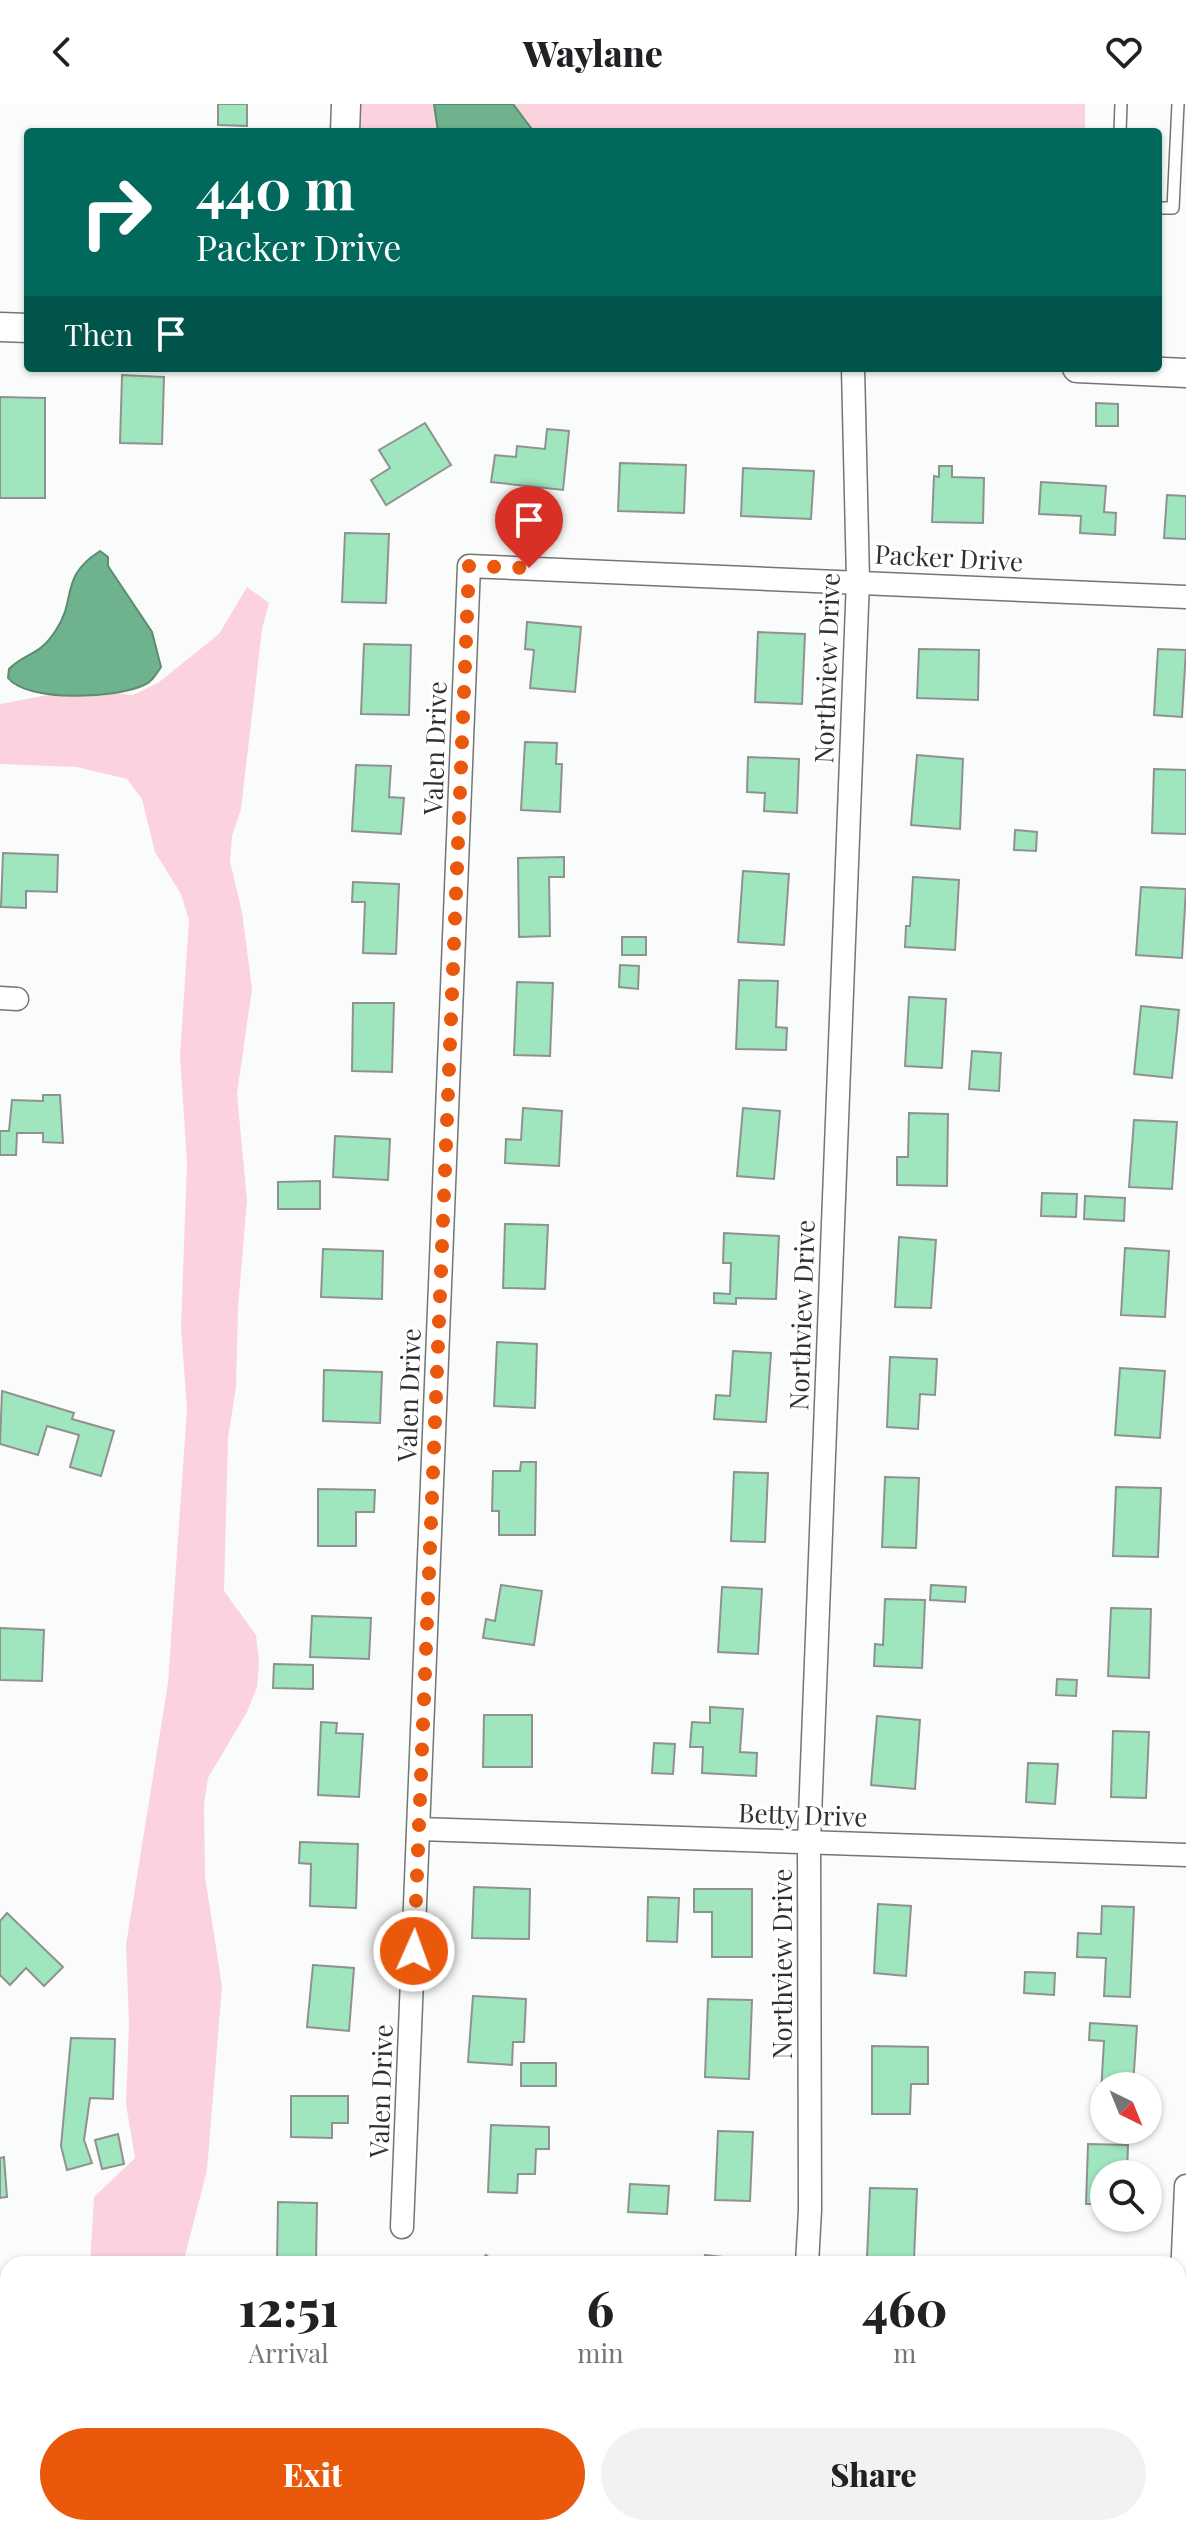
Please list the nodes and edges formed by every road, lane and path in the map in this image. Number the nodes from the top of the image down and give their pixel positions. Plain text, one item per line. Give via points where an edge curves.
1 (346, 104) edge
2 (1121, 104) edge
3 (1178, 104) edge
4 (345, 128) edge
5 (1120, 128) edge
6 (1180, 209) edge
7 (0, 327) edge
8 (24, 328) edge
9 (853, 372) edge
10 (1162, 372) edge
11 (1186, 373) edge
12 (469, 566) joint
13 (858, 580) junction
14 (1186, 597) edge
15 (419, 1829) junction
16 (809, 1842) junction
17 (1186, 1855) edge
18 (1186, 2186) edge
19 (402, 2227) dead end
20 (807, 2256) edge
21 (1183, 2256) edge

1 - 4 street
2 - 5 lane
3 - 6 lane
7 - 8 street
9 - 13 street, Northview Drive
10 - 11 street
12 - 13 street, Packer Drive
12 - 15 street, Valen Drive
13 - 14 street, Packer Drive
13 - 16 street, Northview Drive
15 - 16 street, Betty Drive
15 - 19 street, Valen Drive
16 - 17 street, Betty Drive
16 - 20 street, Northview Drive
18 - 21 street

